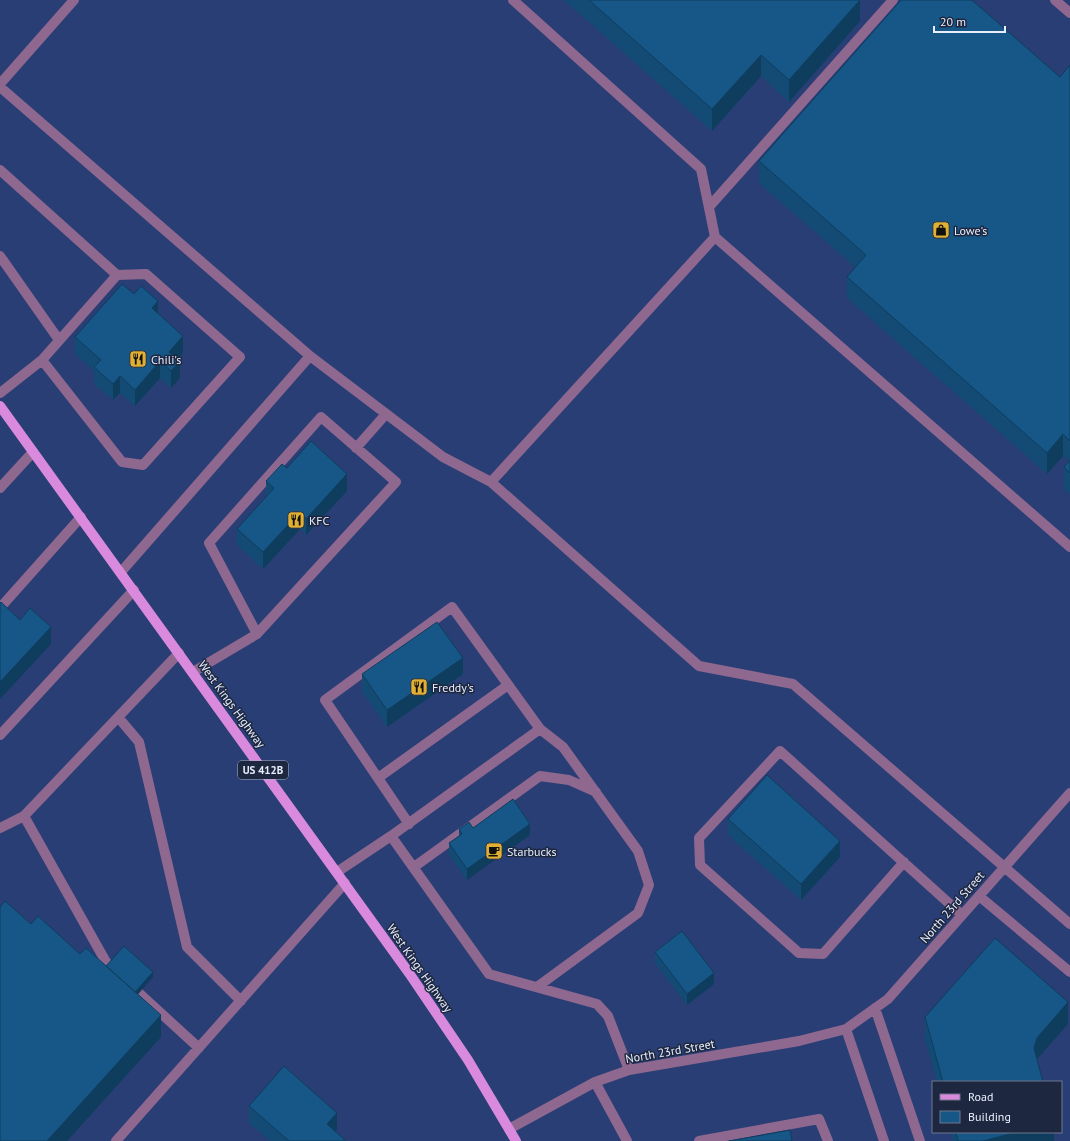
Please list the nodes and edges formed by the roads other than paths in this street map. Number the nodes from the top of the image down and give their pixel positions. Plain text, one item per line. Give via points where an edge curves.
1 (74, 0) edge
2 (513, 0) edge
3 (893, 0) edge
4 (1055, 0) edge
5 (1070, 13) edge
6 (0, 84) edge
7 (0, 87) edge
8 (0, 170) edge
9 (709, 206) junction
10 (715, 237) junction
11 (0, 256) edge
12 (117, 275) junction
13 (59, 340) junction
14 (310, 356) junction
15 (42, 360) junction
16 (0, 393) edge
17 (0, 406) edge
18 (386, 414) junction
19 (356, 448) junction
20 (33, 452) junction
21 (491, 482) junction
22 (0, 488) edge
23 (81, 517) junction
24 (1070, 547) edge
25 (121, 572) junction
26 (134, 590) junction
27 (0, 608) edge
28 (257, 634) junction
29 (179, 653) junction
30 (193, 672) junction
31 (508, 685) junction
32 (118, 717) junction
33 (540, 729) junction
34 (0, 735) edge
35 (378, 778) junction
36 (596, 792) junction
37 (1070, 793) edge
38 (24, 816) junction
39 (409, 824) junction
40 (0, 828) edge
41 (391, 836) junction
42 (904, 862) junction
43 (414, 867) junction
44 (1004, 867) junction
45 (337, 872) junction
46 (345, 883) junction
47 (979, 896) junction
48 (962, 915) junction
49 (1070, 924) edge
50 (1070, 972) edge
51 (537, 987) junction
52 (241, 1001) junction
53 (875, 1008) junction
54 (846, 1029) junction
55 (199, 1048) junction
56 (629, 1070) junction
57 (595, 1082) junction
58 (509, 1128) junction
59 (116, 1141) edge
60 (516, 1141) edge
61 (627, 1141) edge
62 (699, 1141) edge
63 (828, 1141) edge
64 (884, 1141) edge
65 (920, 1141) edge

1 - 6 street
2 - 9 street via 701,169
3 - 9 street
4 - 5 street
7 - 14 street
8 - 12 street
9 - 10 street
10 - 21 street
10 - 24 street
11 - 13 street
12 - 13 street
12 - 15 street via 146,274 240,357 143,466 122,462
13 - 15 street
14 - 18 street
14 - 25 street
15 - 16 street
17 - 20 main road, West Kings Highway / US 412B
18 - 19 street
18 - 21 street via 442,457
19 - 28 street via 396,482
19 - 28 street via 321,417 209,543
20 - 22 street
20 - 23 main road, West Kings Highway / US 412B
21 - 44 street via 699,666 793,684
23 - 25 main road, West Kings Highway / US 412B
23 - 27 street
25 - 26 main road, West Kings Highway / US 412B
26 - 29 main road, West Kings Highway / US 412B
26 - 34 street
28 - 30 street
29 - 30 main road, West Kings Highway / US 412B
29 - 32 street
30 - 45 main road, West Kings Highway / US 412B
31 - 33 street
31 - 35 street
31 - 35 street via 452,607 325,700
32 - 38 street
32 - 52 street via 139,742 187,947
33 - 36 street via 563,747
33 - 39 street
35 - 39 street
36 - 43 street via 569,780 540,776
36 - 51 street via 638,851 649,885 638,913
37 - 44 street, North 23rd Street
38 - 40 street
38 - 55 street via 106,962
39 - 41 street
41 - 43 street
41 - 45 street
42 - 42 street via 780,751 699,838 700,865 799,953 823,954
42 - 48 street
43 - 51 street via 489,974
44 - 47 street, North 23rd Street
44 - 49 street
45 - 46 main road, West Kings Highway / US 412B
46 - 52 street
46 - 58 main road, West Kings Highway / US 412B via 468,1060
47 - 48 street, North 23rd Street
47 - 50 street
48 - 53 street, North 23rd Street via 888,999
51 - 56 street via 597,1004 608,1016
52 - 55 street
53 - 54 street, North 23rd Street
53 - 65 street
54 - 56 street, North 23rd Street via 799,1041
54 - 64 street
55 - 59 street
56 - 57 street, North 23rd Street
57 - 58 street, North 23rd Street
57 - 61 street
58 - 60 main road, West Kings Highway / US 412B
62 - 63 street via 820,1119

